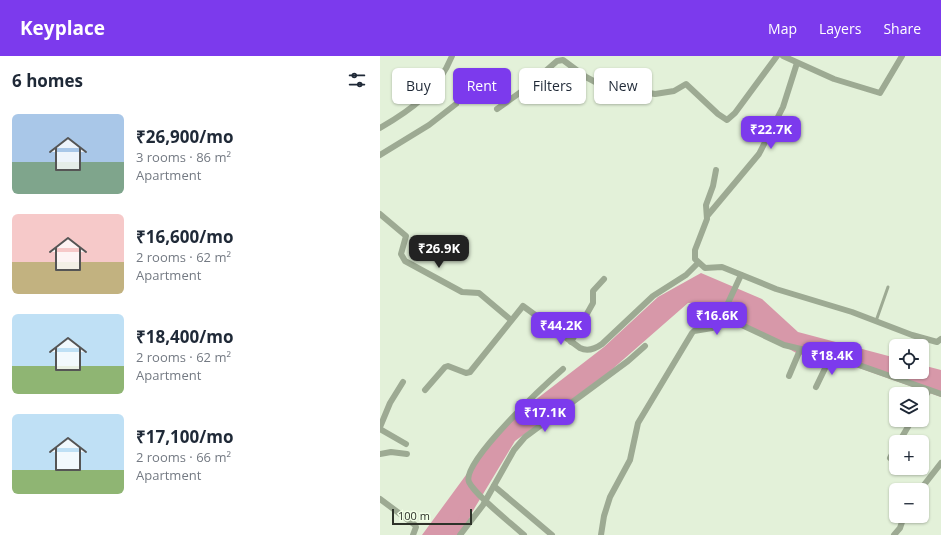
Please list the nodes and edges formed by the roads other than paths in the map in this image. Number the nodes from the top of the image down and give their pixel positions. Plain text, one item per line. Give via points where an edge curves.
1 (452, 56) edge
2 (778, 56) edge
3 (783, 56) edge
4 (902, 56) edge
5 (797, 63) junction
6 (456, 104) dead end
7 (497, 109) dead end
8 (380, 128) edge
9 (380, 155) edge
10 (716, 170) dead end
11 (380, 214) edge
12 (708, 215) junction
13 (698, 263) junction
14 (742, 275) junction
15 (604, 278) dead end
16 (888, 288) dead end
17 (721, 318) junction
18 (511, 320) junction
19 (876, 321) junction
20 (940, 341) edge
21 (571, 342) junction
22 (645, 346) dead end
23 (800, 350) junction
24 (831, 356) junction
25 (564, 369) dead end
26 (789, 376) dead end
27 (403, 382) dead end
28 (816, 387) dead end
29 (920, 387) edge
30 (425, 390) dead end
31 (929, 390) edge
32 (941, 394) edge
33 (380, 428) edge
34 (406, 444) dead end
35 (380, 454) edge
36 (407, 454) dead end
37 (941, 463) edge
38 (925, 483) edge
39 (494, 486) junction
40 (380, 499) edge
41 (484, 500) junction
42 (902, 523) edge
43 (413, 535) edge
44 (460, 535) edge
45 (524, 535) edge
46 (552, 535) edge
47 (601, 535) edge
48 (894, 535) edge

1 - 8 street via 432,89 414,108
2 - 7 street via 735,113 726,120 686,84 674,91 655,94 599,84 563,60 558,61
3 - 5 street
4 - 5 street via 880,93 834,79
5 - 12 street via 783,107 759,154
6 - 9 street via 429,125
10 - 12 street via 706,205
11 - 18 street via 406,236 401,254 405,261 462,292 479,294
12 - 13 street via 695,250 694,255
13 - 14 street via 705,268 722,267
13 - 21 street via 686,275 653,296 598,348 584,350
14 - 17 street
14 - 19 street via 776,289
15 - 21 street via 593,291 593,303
16 - 19 lane
17 - 23 street via 729,319 775,342
17 - 47 street via 712,328 692,333 638,423 630,460 610,497
18 - 21 street via 525,306
18 - 30 street via 470,372 445,367
19 - 20 street via 912,335
22 - 39 street via 525,437 514,450
23 - 24 street
23 - 26 street
24 - 28 street
24 - 29 street
25 - 41 street via 496,434 470,473 469,482
27 - 33 street via 390,403
31 - 32 street
33 - 34 street
35 - 36 street
37 - 38 street
39 - 41 street
39 - 46 street
40 - 43 street via 415,525
41 - 44 street
41 - 45 street
42 - 48 street

